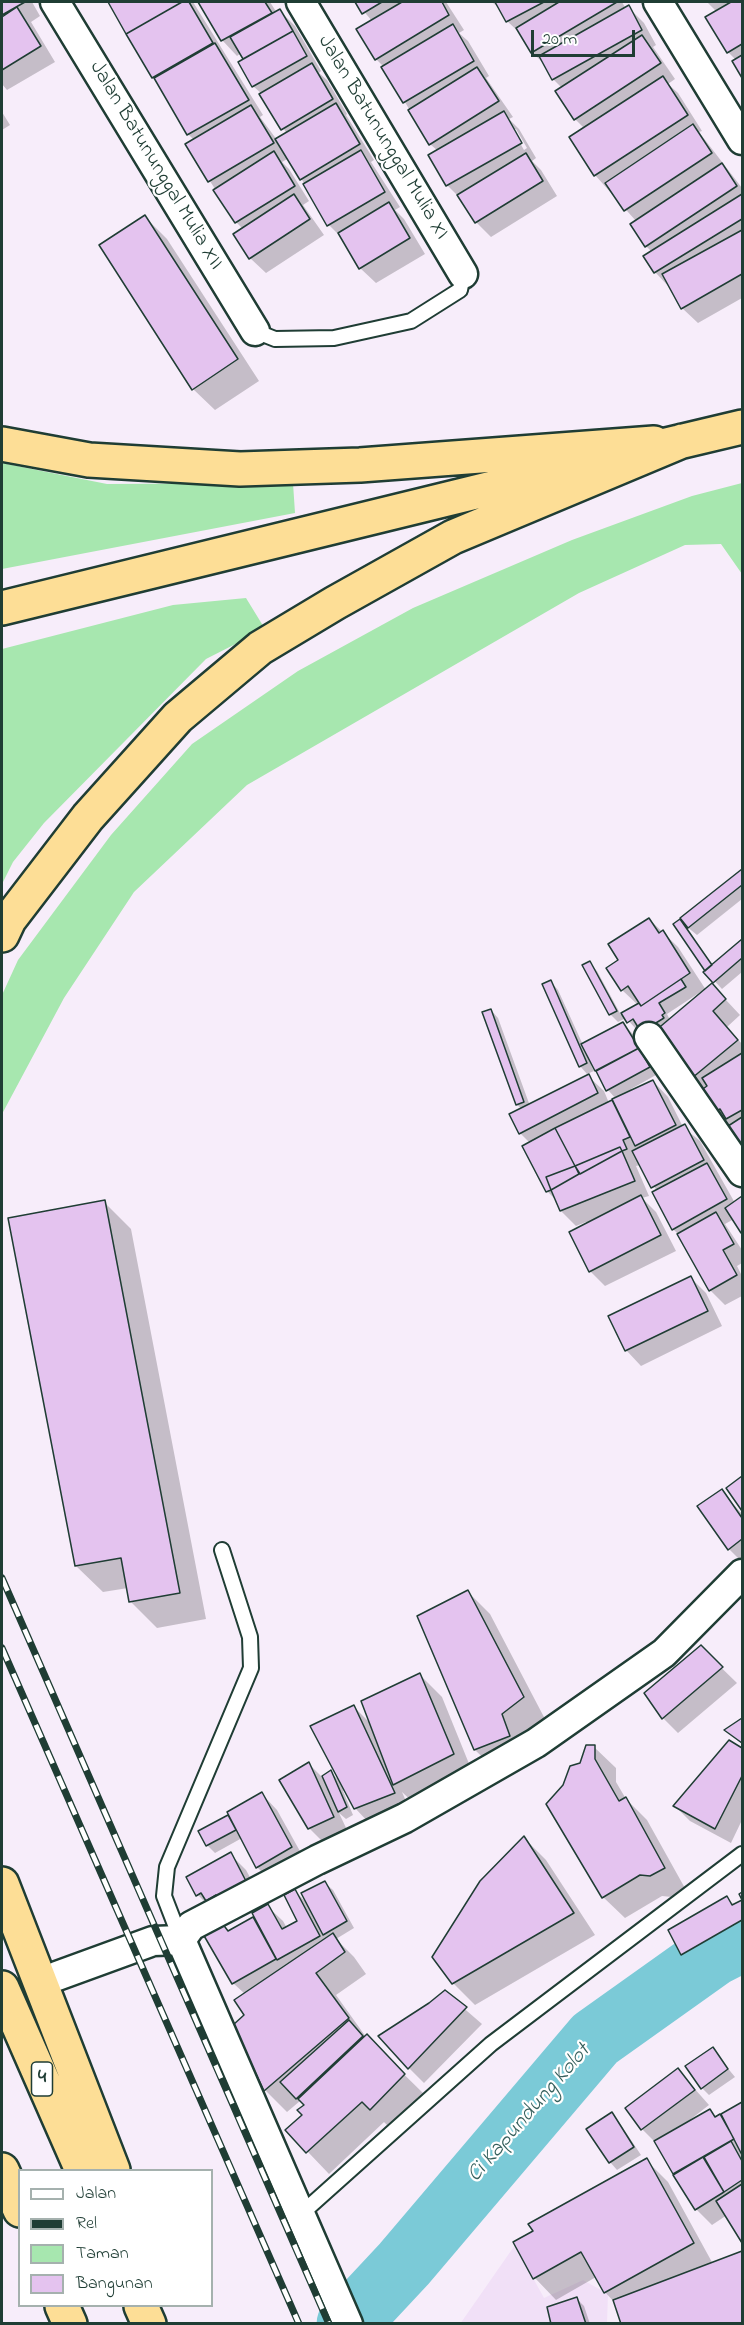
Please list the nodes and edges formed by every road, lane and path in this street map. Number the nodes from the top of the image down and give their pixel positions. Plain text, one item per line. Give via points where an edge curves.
1 (55, 2) edge
2 (301, 2) edge
3 (658, 2) edge
4 (742, 140) edge
5 (463, 273) joint
6 (255, 331) joint
7 (742, 427) edge
8 (682, 441) junction
9 (2, 444) edge
10 (2, 608) edge
11 (2, 935) edge
12 (650, 1037) dead end
13 (742, 1172) edge
14 (222, 1550) dead end
15 (742, 1574) edge
16 (742, 1854) edge
17 (2, 1884) edge
18 (181, 1940) junction
19 (57, 1976) dead end
20 (2, 1988) edge
21 (82, 2169) edge
22 (113, 2169) edge
23 (2, 2170) edge
24 (18, 2206) edge
25 (301, 2214) junction
26 (62, 2307) edge
27 (141, 2307) edge
28 (165, 2307) edge
29 (70, 2324) edge
30 (149, 2324) edge
31 (172, 2324) edge
32 (348, 2324) edge

1 - 6 street, Jalan Batununggal Mulia XII
2 - 5 street, Jalan Batununggal Mulia XI
3 - 4 street
5 - 6 lane via 460,290 411,321 334,338 274,339
7 - 8 highway
8 - 9 highway via 360,465 240,469 89,460
8 - 10 highway
8 - 11 highway via 453,537 260,648 178,717 118,783 9,920
12 - 13 street
14 - 18 lane via 250,1637 251,1668 167,1867 164,1896
15 - 18 street via 664,1653 536,1743 405,1818 191,1926
16 - 25 lane via 491,2044
17 - 22 highway
18 - 19 street via 153,1941
18 - 25 street
20 - 21 highway, 4
23 - 24 highway
25 - 32 street
26 - 29 highway
27 - 30 highway
28 - 31 highway

